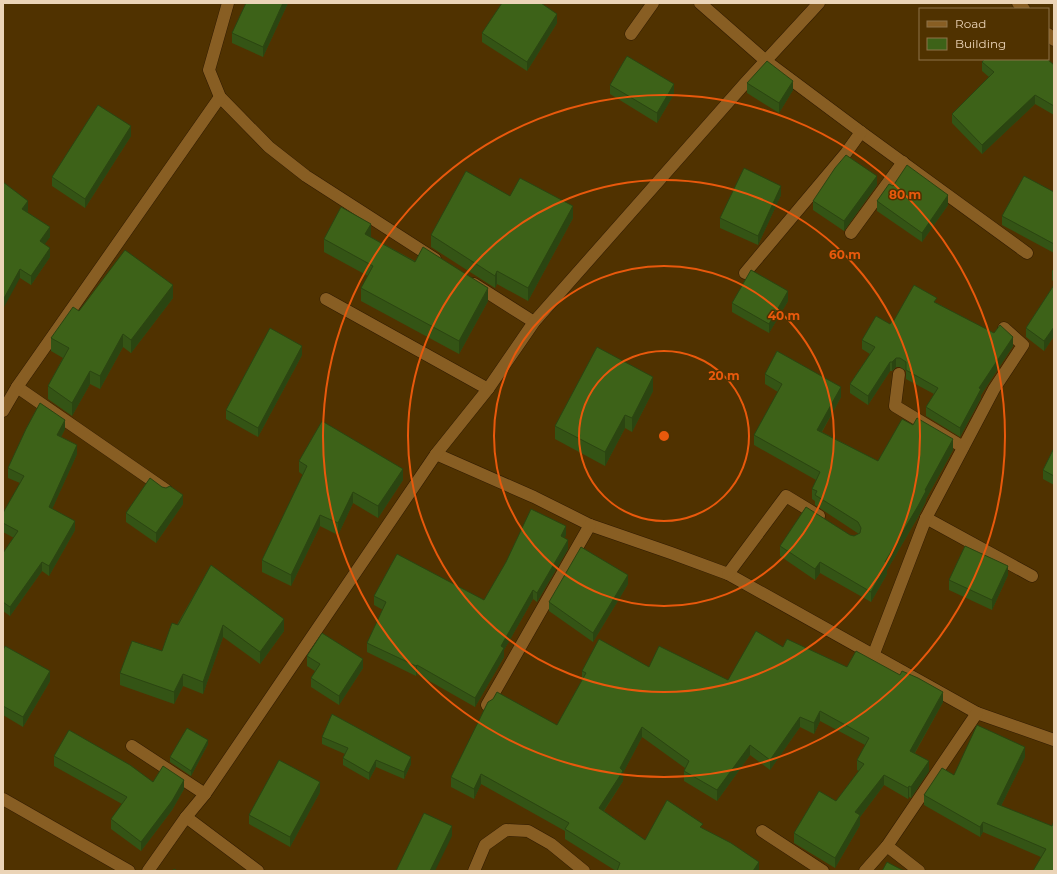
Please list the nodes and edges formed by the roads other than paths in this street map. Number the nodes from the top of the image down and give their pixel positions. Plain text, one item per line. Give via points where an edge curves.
1 (228, 3) edge
2 (653, 3) edge
3 (700, 3) edge
4 (819, 3) edge
5 (632, 34) dead end
6 (766, 61) junction
7 (220, 97) junction
8 (861, 132) junction
9 (903, 162) junction
10 (851, 233) dead end
11 (1027, 253) dead end
12 (447, 266) edge
13 (745, 273) dead end
14 (467, 279) edge
15 (326, 299) dead end
16 (534, 322) junction
17 (1004, 328) edge
18 (899, 374) dead end
19 (17, 387) junction
20 (488, 390) junction
21 (3, 411) edge
22 (963, 447) junction
23 (436, 454) junction
24 (166, 490) edge
25 (926, 518) junction
26 (829, 523) edge
27 (590, 525) junction
28 (728, 574) junction
29 (1032, 576) dead end
30 (873, 656) junction
31 (487, 705) edge
32 (977, 713) junction
33 (1054, 740) edge
34 (132, 746) dead end
35 (205, 794) junction
36 (3, 799) edge
37 (186, 817) junction
38 (762, 831) dead end
39 (887, 846) junction
40 (129, 871) edge
41 (148, 871) edge
42 (258, 871) edge
43 (474, 871) edge
44 (584, 871) edge
45 (822, 871) edge
46 (865, 871) edge
47 (919, 871) edge

1 - 7 street via 209,70
2 - 5 street
3 - 6 street
4 - 6 street
6 - 8 street
6 - 16 street
7 - 12 street via 269,147 306,176
7 - 19 street
8 - 9 street
8 - 13 street
9 - 10 street
9 - 11 street
14 - 16 street
15 - 20 street
16 - 20 street
17 - 22 street via 1023,345 994,389
18 - 22 street via 895,406
19 - 21 street
19 - 24 street
20 - 23 street
22 - 25 street
23 - 27 street
23 - 35 street
25 - 29 street
25 - 30 street
26 - 28 street via 786,496
27 - 28 street
27 - 31 street
28 - 30 street
30 - 32 street
32 - 33 street
32 - 39 street
34 - 35 street
35 - 37 street
36 - 40 street
37 - 41 street
37 - 42 street
38 - 45 street
39 - 46 street
39 - 47 street
43 - 44 street via 485,845 506,830 528,831 551,844

